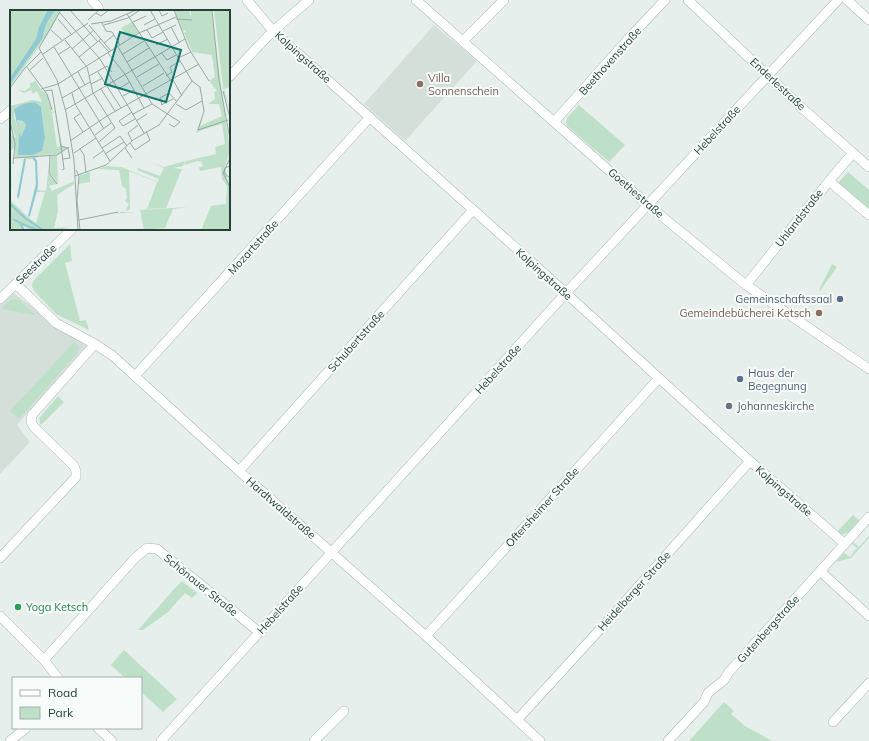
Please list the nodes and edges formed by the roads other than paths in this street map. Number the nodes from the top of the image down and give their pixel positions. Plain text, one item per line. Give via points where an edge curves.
1 (92, 0) edge
2 (247, 0) edge
3 (309, 0) edge
4 (416, 0) edge
5 (504, 0) edge
6 (666, 0) edge
7 (688, 0) edge
8 (838, 0) edge
9 (847, 0) edge
10 (99, 10) edge
11 (869, 20) edge
12 (273, 31) junction
13 (463, 41) junction
14 (768, 74) junction
15 (230, 76) edge
16 (10, 111) edge
17 (370, 117) junction
18 (0, 118) edge
19 (554, 122) junction
20 (853, 153) junction
21 (869, 167) edge
22 (829, 181) junction
23 (648, 205) junction
24 (473, 210) junction
25 (869, 215) edge
26 (71, 230) edge
27 (16, 284) junction
28 (746, 285) junction
29 (566, 293) junction
30 (0, 299) edge
31 (95, 344) junction
32 (869, 369) edge
33 (135, 376) junction
34 (659, 378) junction
35 (750, 461) junction
36 (239, 471) junction
37 (869, 517) edge
38 (845, 544) junction
39 (332, 553) junction
40 (0, 558) edge
41 (820, 571) junction
42 (869, 616) edge
43 (2, 621) edge
44 (259, 632) junction
45 (426, 636) junction
46 (44, 660) junction
47 (57, 677) edge
48 (869, 683) edge
49 (344, 711) dead end
50 (517, 720) junction
51 (833, 722) dead end
52 (25, 729) edge
53 (99, 729) edge
54 (10, 741) edge
55 (112, 741) edge
56 (162, 741) edge
57 (314, 741) edge
58 (540, 741) edge
59 (668, 741) edge

1 - 10 street
2 - 12 street, Kolpingstraße
3 - 12 street
4 - 13 street, Goethestraße
5 - 13 street
6 - 19 street, Beethovenstraße
7 - 14 street, Enderlestraße
8 - 14 street, Hebelstraße
9 - 11 street
12 - 15 street
12 - 17 street, Kolpingstraße
13 - 19 street, Goethestraße
14 - 20 street, Enderlestraße
14 - 23 street, Hebelstraße
16 - 18 street
17 - 24 street, Kolpingstraße
17 - 33 street, Mozartstraße
19 - 23 street, Goethestraße
20 - 21 street, Enderlestraße
20 - 22 street, Uhlandstraße
22 - 25 street
22 - 28 street, Uhlandstraße
23 - 28 street, Goethestraße
23 - 29 street, Hebelstraße
24 - 29 street, Kolpingstraße
24 - 36 street, Schubertstraße
26 - 27 street, Seestraße
27 - 30 street, Seestraße
27 - 31 street, Hardtwaldstraße via 56,323
28 - 32 street, Goethestraße
29 - 34 street, Kolpingstraße
29 - 39 street, Hebelstraße
31 - 33 street, Hardtwaldstraße
31 - 40 street via 32,415 31,422 74,466 76,477
33 - 36 street, Hardtwaldstraße
34 - 35 street, Kolpingstraße
34 - 45 street, Oftersheimer Straße
35 - 38 street, Kolpingstraße
35 - 50 street, Heidelberger Straße
36 - 39 street, Hardtwaldstraße
37 - 38 street, Gutenbergstraße
38 - 41 street, Gutenbergstraße
39 - 44 street, Hebelstraße
39 - 45 street, Hardtwaldstraße
41 - 42 street
41 - 59 street, Gutenbergstraße via 724,680 708,692 704,702
43 - 46 street
44 - 46 street, Schönauer Straße via 158,549 147,548 135,558
44 - 56 street, Hebelstraße
45 - 50 street, Hardtwaldstraße
46 - 47 street
48 - 51 street
49 - 57 street
50 - 58 street, Hardtwaldstraße
52 - 54 street
53 - 55 street

